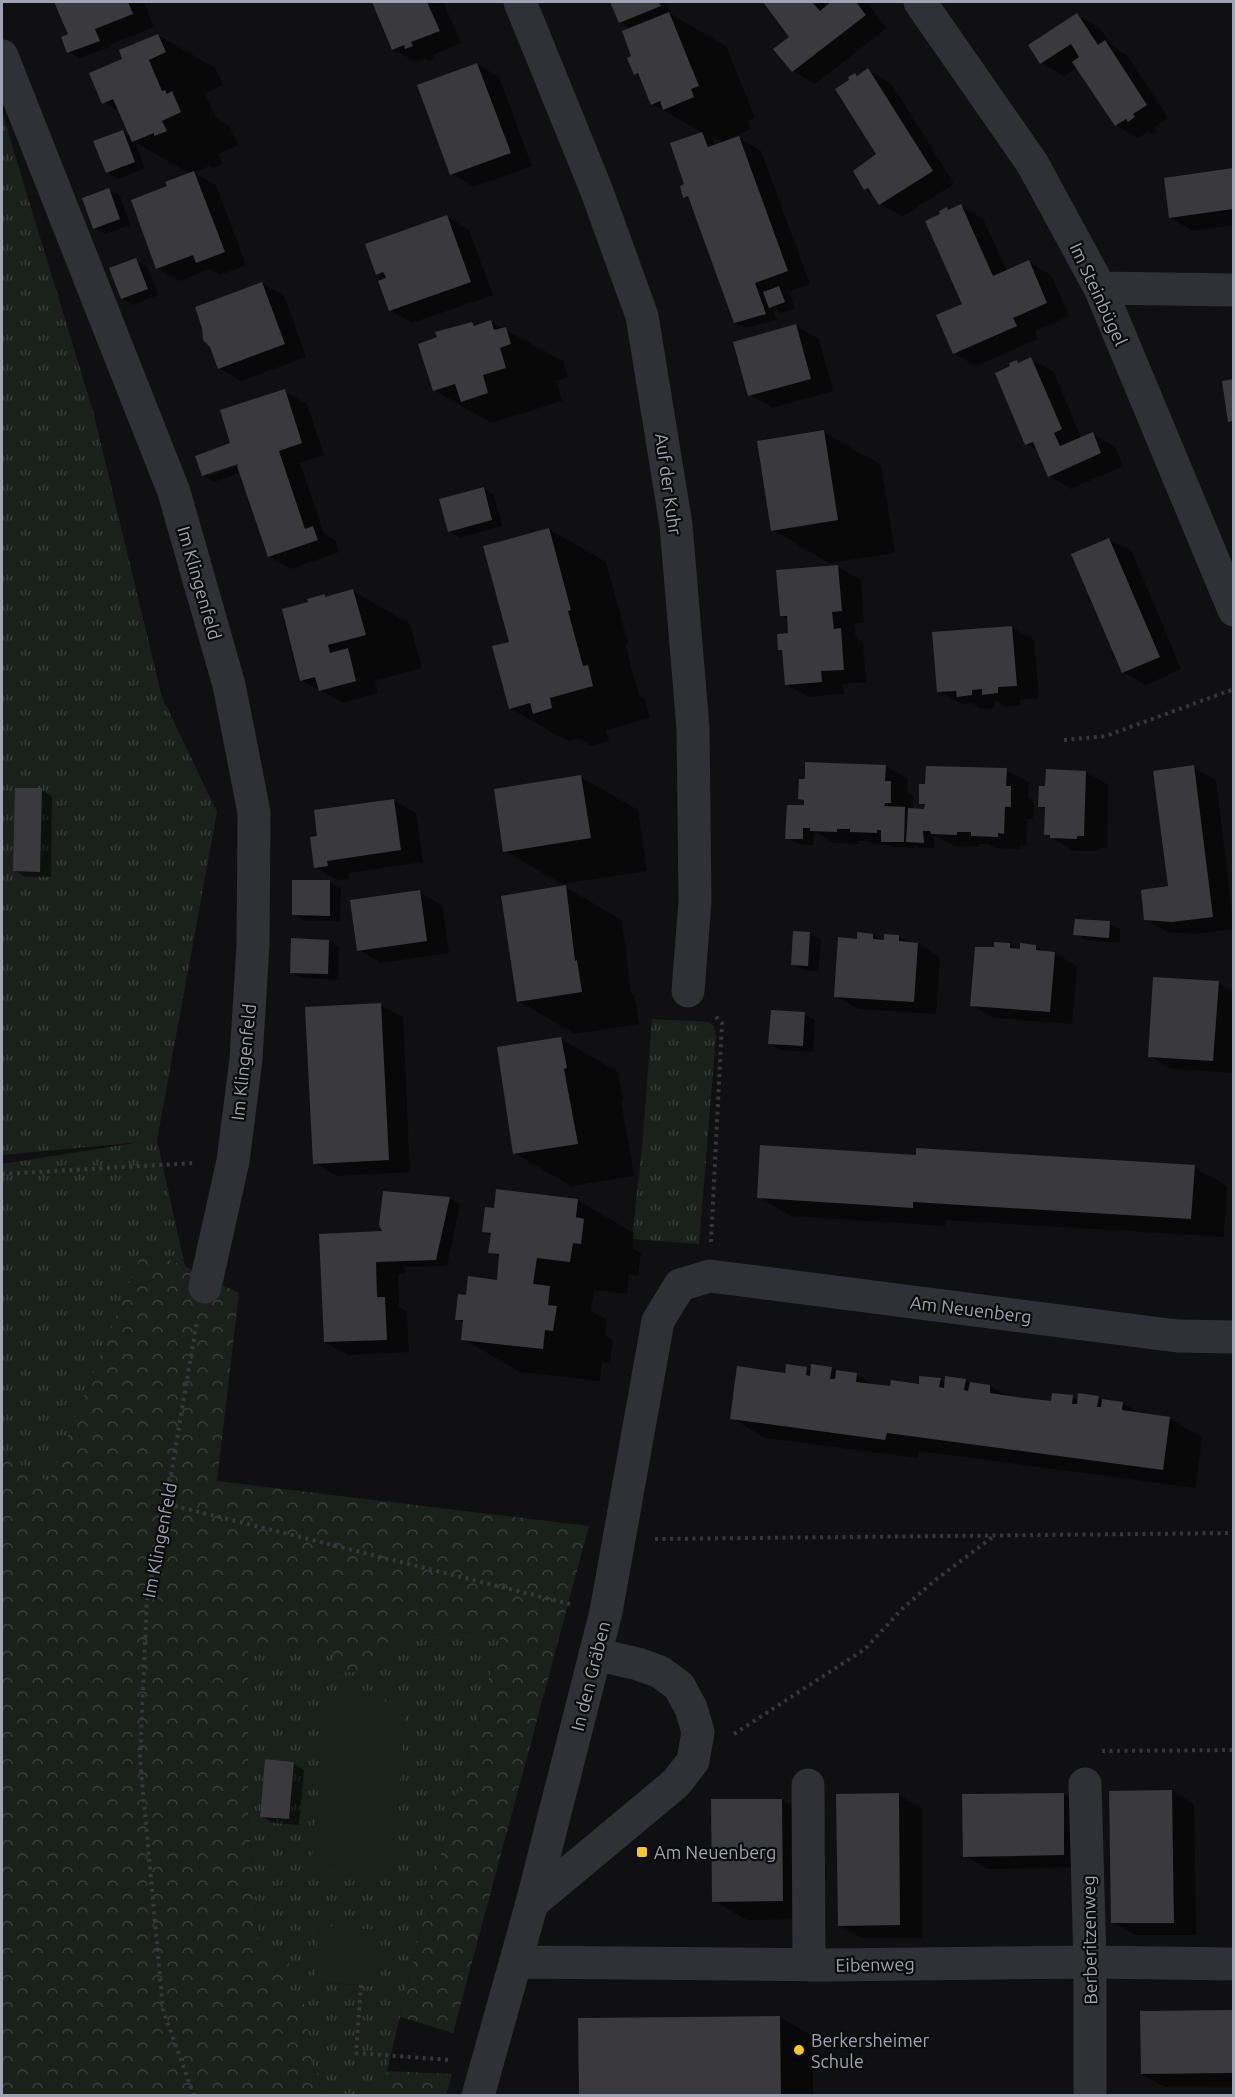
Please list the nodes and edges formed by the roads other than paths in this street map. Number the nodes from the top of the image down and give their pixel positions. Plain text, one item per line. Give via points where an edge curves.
1 (520, 2) edge
2 (920, 2) edge
3 (2, 56) edge
4 (1100, 288) junction
5 (1233, 290) edge
6 (1233, 610) edge
7 (688, 991) road end
8 (710, 1276) joint
9 (205, 1287) road end
10 (1233, 1337) edge
11 (595, 1654) junction
12 (1085, 1784) road end
13 (808, 1785) dead end
14 (532, 1903) junction
15 (516, 1962) junction
16 (1090, 1962) junction
17 (1233, 1964) edge
18 (809, 1965) junction
19 (478, 2096) edge
20 (1090, 2096) edge

1 - 7 street, Auf der Kuhr via 596,189 642,316 676,525 693,728 695,901
2 - 4 street, Im Steinbügel via 1032,163
3 - 9 street, Im Klingenfeld via 174,492 229,685 254,812 253,944 246,1059 233,1161
4 - 5 street
4 - 6 street, Im Steinbügel
8 - 10 street, Am Neuenberg via 1177,1336
8 - 11 street, In den Gräben via 680,1285 658,1321 606,1612
11 - 14 street, In den Gräben
11 - 14 street via 660,1672 679,1686 692,1708 698,1732 693,1761 676,1783
12 - 16 street, Berberitzenweg
13 - 18 street
14 - 15 street, In den Gräben
15 - 18 street, Eibenweg
15 - 19 street, In den Gräben
16 - 17 street, Eibenweg
16 - 18 street, Eibenweg
16 - 20 street, Berberitzenweg

